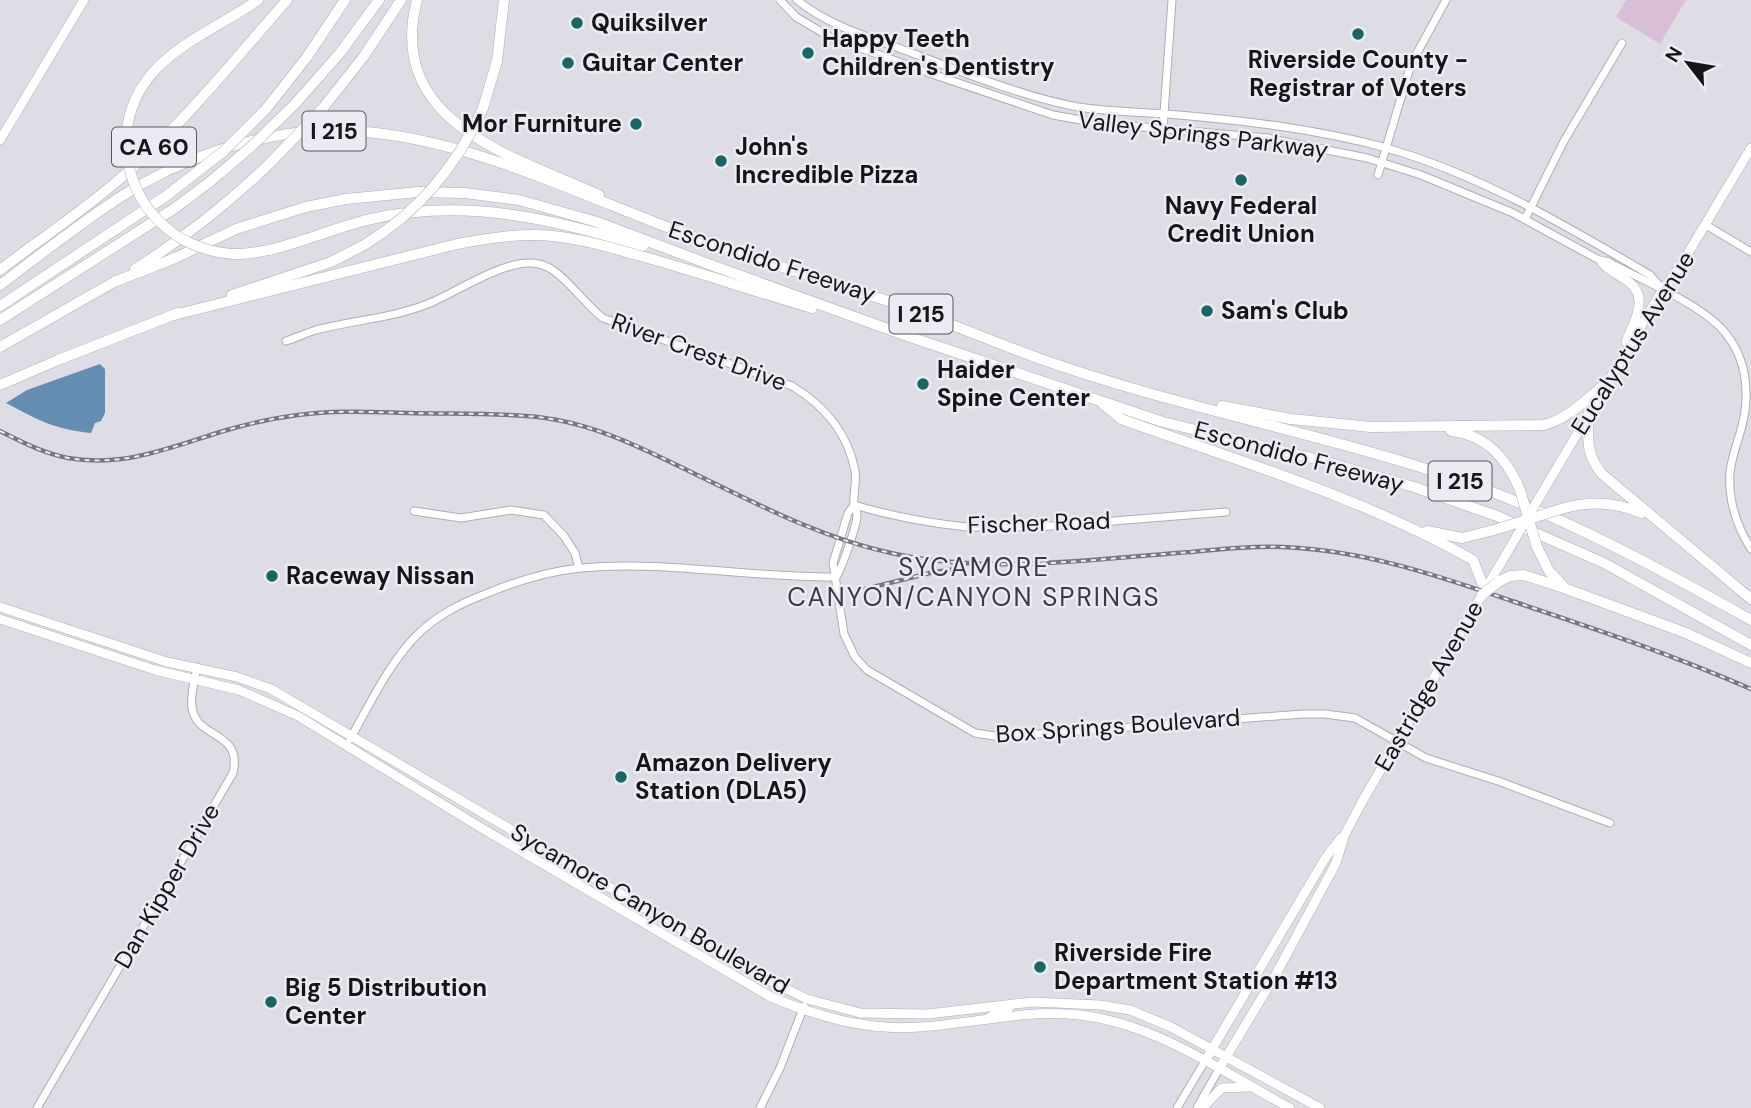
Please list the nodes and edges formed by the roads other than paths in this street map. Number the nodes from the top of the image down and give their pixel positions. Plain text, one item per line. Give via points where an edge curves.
1 (84, 0) edge
2 (258, 0) edge
3 (286, 0) edge
4 (345, 0) edge
5 (379, 0) edge
6 (401, 0) edge
7 (417, 0) edge
8 (504, 0) edge
9 (780, 0) edge
10 (797, 0) edge
11 (1172, 0) edge
12 (1446, 0) edge
13 (1622, 43) dead end
14 (1163, 114) junction
15 (1163, 128) junction
16 (0, 140) edge
17 (1385, 148) junction
18 (1751, 148) edge
19 (1381, 162) junction
20 (1378, 175) dead end
21 (1531, 207) junction
22 (1525, 219) junction
23 (1706, 225) junction
24 (692, 237) junction
25 (1751, 252) edge
26 (1601, 261) junction
27 (711, 265) junction
28 (0, 270) edge
29 (114, 282) junction
30 (0, 285) edge
31 (1663, 289) junction
32 (0, 306) edge
33 (174, 315) junction
34 (0, 320) edge
35 (910, 337) junction
36 (286, 341) dead end
37 (0, 347) edge
38 (1617, 367) junction
39 (1608, 382) junction
40 (0, 385) edge
41 (1150, 394) junction
42 (1097, 400) junction
43 (1588, 416) junction
44 (1427, 427) junction
45 (854, 505) junction
46 (414, 511) dead end
47 (1226, 512) dead end
48 (1649, 516) junction
49 (1527, 519) junction
50 (1403, 524) junction
51 (1515, 539) joint
52 (1751, 549) edge
53 (579, 568) junction
54 (836, 577) junction
55 (1495, 581) junction
56 (1564, 587) junction
57 (1483, 592) junction
58 (1751, 599) edge
59 (0, 607) edge
60 (0, 619) edge
61 (1751, 620) edge
62 (1751, 645) edge
63 (1751, 663) edge
64 (197, 667) junction
65 (196, 678) junction
66 (352, 735) junction
67 (1397, 742) junction
68 (346, 744) junction
69 (1610, 823) dead end
70 (1345, 834) junction
71 (807, 999) junction
72 (1011, 1004) junction
73 (803, 1010) junction
74 (986, 1020) junction
75 (1212, 1049) junction
76 (1227, 1057) junction
77 (1205, 1061) junction
78 (1219, 1069) junction
79 (1251, 1087) junction
80 (37, 1108) edge
81 (760, 1108) edge
82 (1177, 1108) edge
83 (1197, 1108) edge
84 (1202, 1108) edge
85 (1290, 1108) edge
86 (1320, 1108) edge

1 - 16 main road
2 - 27 highway, bridge via 160,63 130,111 126,136 132,181 157,220 194,246 233,254 266,251 377,217 485,211 564,223
3 - 28 highway, CA 60 via 143,157
4 - 32 highway, bridge via 266,109 223,151 166,196
5 - 34 highway, bridge via 295,104 211,181
6 - 29 highway, bridge via 323,108 271,163 226,204
7 - 24 highway via 412,38 419,74 432,99 459,127 496,149
8 - 33 highway, bridge via 497,61 483,108 459,155 407,215 331,262
9 - 15 street, Valley Springs Parkway via 796,17 830,37 1015,104 1073,119
10 - 14 street, Valley Springs Parkway via 837,25 1036,96 1096,109
11 - 14 street
12 - 17 street via 1411,64
13 - 21 street
14 - 15 street
14 - 17 street, Valley Springs Parkway via 1278,126
15 - 19 street, Valley Springs Parkway via 1267,138
17 - 19 street
17 - 21 street, Valley Springs Parkway via 1486,185
18 - 23 main road, Eucalyptus Avenue
19 - 20 street
19 - 22 street, Valley Springs Parkway via 1453,186
21 - 22 street
21 - 31 street, Valley Springs Parkway via 1650,275
22 - 26 street, Valley Springs Parkway
23 - 25 street
23 - 31 main road, Eucalyptus Avenue
24 - 30 highway, Escondido Freeway / I 215 via 499,163 416,139 320,131 237,144 156,176 124,194
24 - 41 highway, Escondido Freeway / I 215
26 - 31 street, Valley Springs Parkway
26 - 38 main road via 1639,293 1640,306
27 - 29 highway, Escondido Freeway / I 215 via 542,205 488,195 418,192 346,199 267,218
27 - 35 highway, Escondido Freeway / I 215
29 - 37 highway, Escondido Freeway / I 215
31 - 38 main road, Eucalyptus Avenue
31 - 52 street via 1719,326 1744,369 1746,408 1730,489 1737,522
33 - 35 highway via 457,244 522,235 586,241
33 - 40 highway
35 - 42 highway, Escondido Freeway / I 215
36 - 45 street, River Crest Drive via 428,304 514,264 539,264 562,276 603,318 792,386 812,398 830,414 846,441 855,473
38 - 39 main road, Eucalyptus Avenue
39 - 43 main road, Eucalyptus Avenue
39 - 44 highway via 1553,423
41 - 44 highway via 1291,419
41 - 61 highway, Escondido Freeway / I 215 via 1420,467 1500,495 1615,545
42 - 50 highway via 1121,419
42 - 62 highway, Escondido Freeway / I 215 via 1163,422 1402,483 1497,516 1604,563
43 - 48 highway via 1592,461
43 - 49 main road, Eucalyptus Avenue, bridge
44 - 49 highway, bridge via 1463,432 1491,446 1511,469
45 - 47 street, Fischer Road via 914,520 1026,528
45 - 54 street, River Crest Drive via 857,515
46 - 53 street via 461,519 511,510 544,515 564,536
48 - 49 highway, bridge via 1609,503 1588,502
48 - 58 highway
49 - 50 highway, bridge via 1462,538
49 - 51 main road, Eucalyptus Avenue, bridge
49 - 56 highway, bridge via 1549,571
50 - 57 highway via 1473,560
51 - 55 main road, Eastridge Avenue
53 - 54 street via 632,566
53 - 66 street via 503,587 436,619 397,659
54 - 67 street, Box Springs Boulevard via 844,634 855,657 867,670 975,733 1001,737 1321,713 1355,718
55 - 56 highway via 1524,575
55 - 57 highway, bridge
56 - 63 highway
57 - 67 main road, Eastridge Avenue
59 - 64 main road, Sycamore Canyon Boulevard via 167,662
60 - 65 main road, Sycamore Canyon Boulevard via 155,670
64 - 65 street, Dan Kipper Drive
64 - 66 main road, Sycamore Canyon Boulevard via 271,688
65 - 68 main road, Sycamore Canyon Boulevard via 265,700
65 - 80 street, Dan Kipper Drive via 193,712 200,724 233,751 233,773
66 - 68 street
66 - 71 main road, Sycamore Canyon Boulevard
67 - 69 street, Box Springs Boulevard via 1426,758
67 - 70 main road, Eastridge Avenue
68 - 73 main road, Sycamore Canyon Boulevard via 771,997
70 - 75 main road, Eastridge Avenue via 1325,857
70 - 76 main road, Eastridge Avenue via 1336,863
71 - 72 main road, Sycamore Canyon Boulevard via 860,1013 892,1015
71 - 73 street
72 - 74 main road via 1007,1011
72 - 75 main road, Sycamore Canyon Boulevard via 1069,1002 1130,1010
73 - 74 main road, Sycamore Canyon Boulevard via 889,1027
73 - 81 street
74 - 77 main road, Sycamore Canyon Boulevard via 1033,1014 1105,1019 1153,1034
75 - 76 main road, Sycamore Canyon Boulevard
75 - 77 main road, Eastridge Avenue
76 - 78 main road, Eastridge Avenue
76 - 86 main road, Sycamore Canyon Boulevard
77 - 78 main road, Sycamore Canyon Boulevard
77 - 82 street, Eastridge Avenue
78 - 79 main road, Sycamore Canyon Boulevard
78 - 83 street, Eastridge Avenue
79 - 84 main road via 1222,1088
79 - 85 main road, Sycamore Canyon Boulevard

